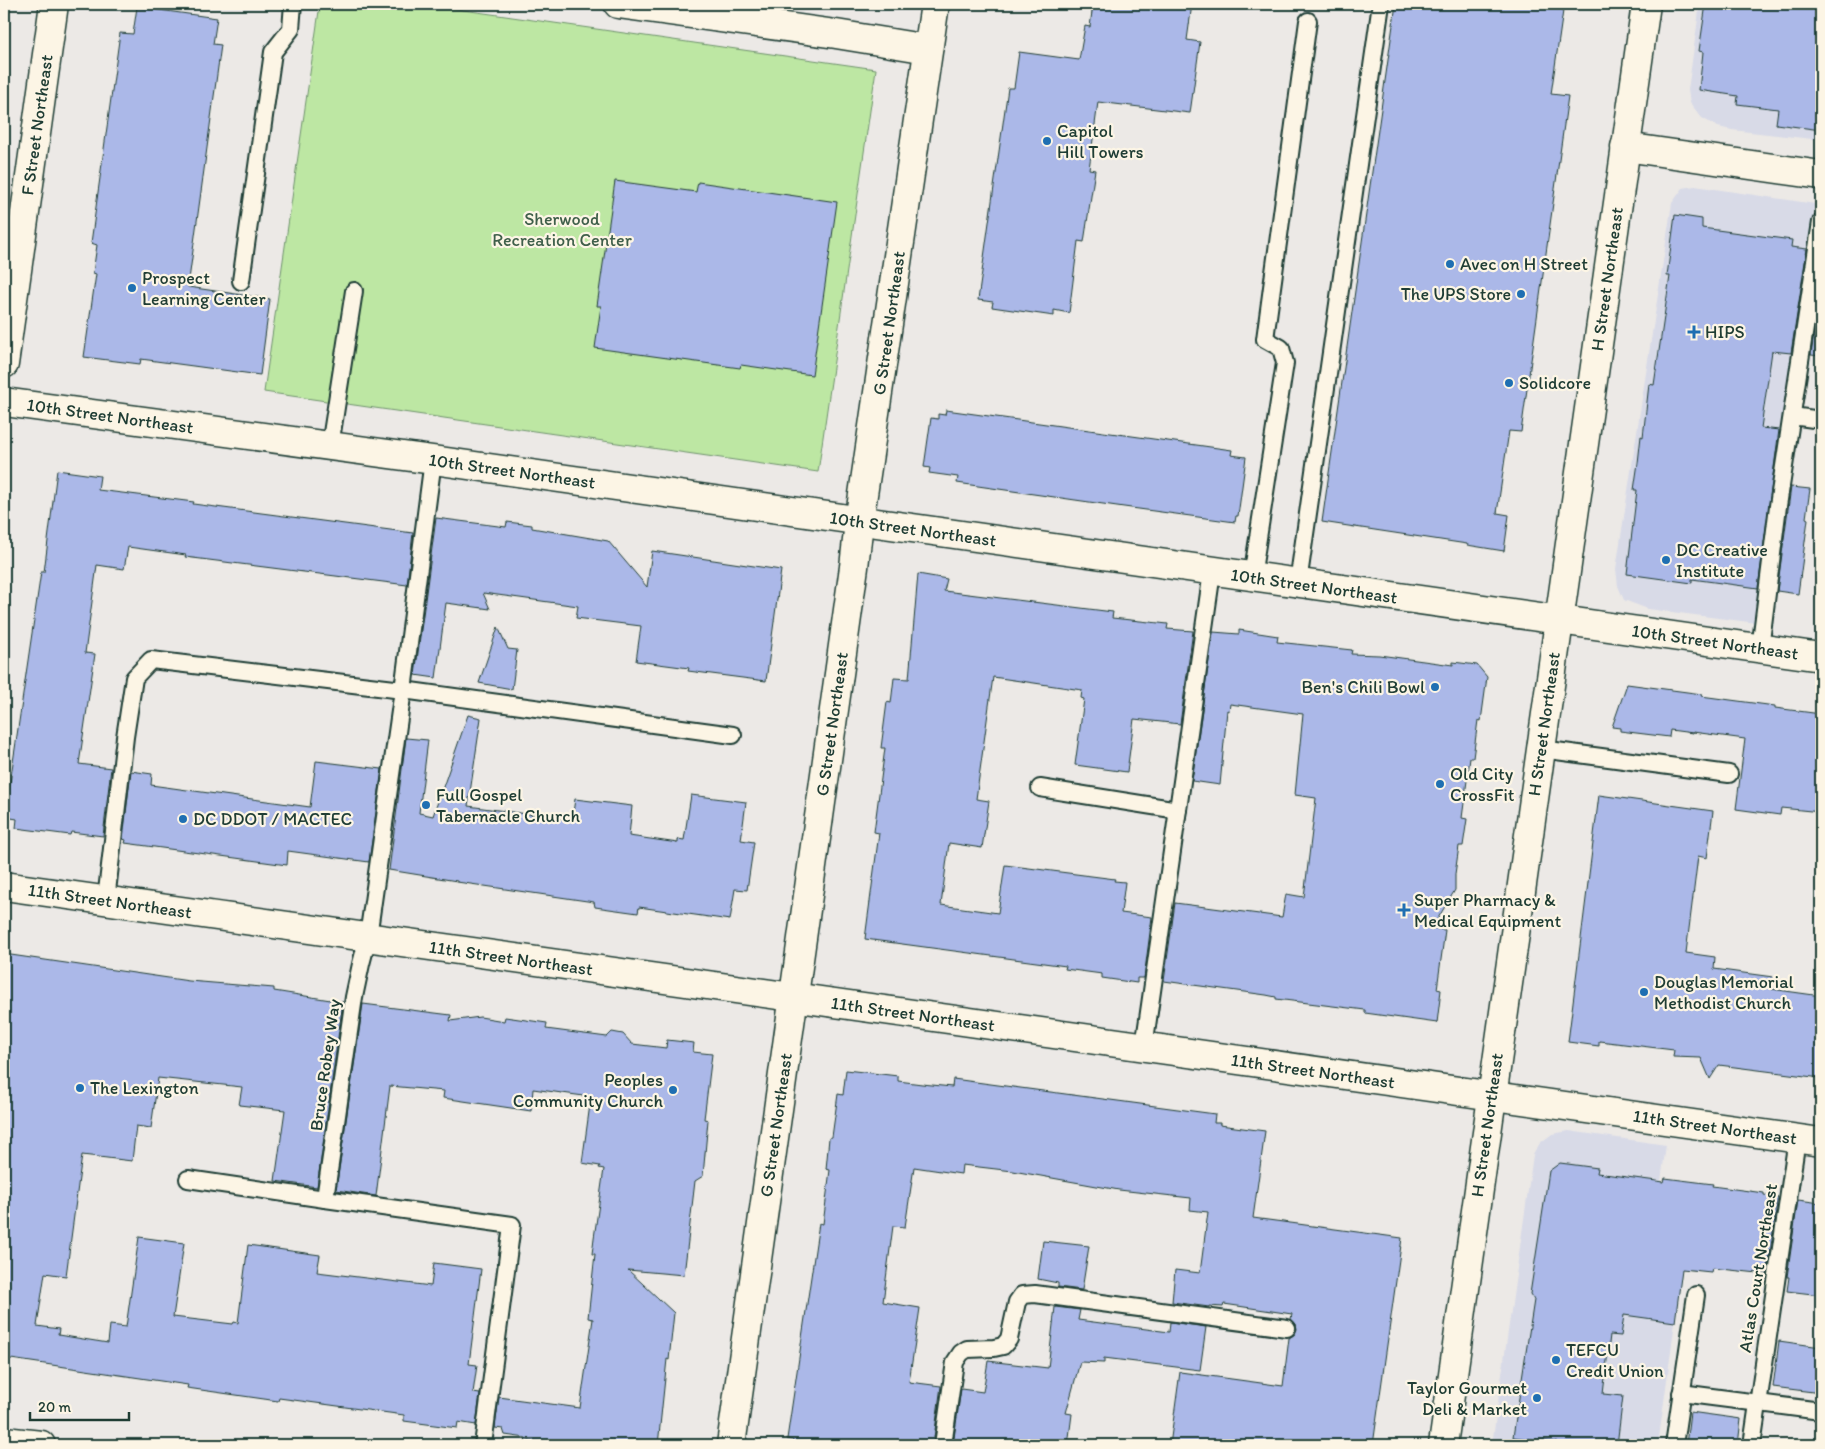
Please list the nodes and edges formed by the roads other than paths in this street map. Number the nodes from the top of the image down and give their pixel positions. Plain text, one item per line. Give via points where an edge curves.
1 (54, 4) edge
2 (293, 4) edge
3 (618, 4) edge
4 (934, 4) edge
5 (1381, 4) edge
6 (1646, 4) edge
7 (1308, 21) dead end
8 (928, 49) junction
9 (1625, 147) junction
10 (1821, 175) edge
11 (1821, 222) edge
12 (241, 281) dead end
13 (354, 291) dead end
14 (4, 364) edge
15 (4, 402) edge
16 (1792, 416) junction
17 (1821, 420) edge
18 (330, 446) junction
19 (433, 460) junction
20 (859, 522) junction
21 (1212, 572) junction
22 (1252, 577) junction
23 (1298, 583) junction
24 (1559, 620) junction
25 (1760, 649) junction
26 (1821, 657) edge
27 (403, 690) junction
28 (733, 735) dead end
29 (1541, 749) junction
30 (1729, 774) dead end
31 (1040, 788) dead end
32 (1178, 810) junction
33 (4, 886) edge
34 (106, 900) junction
35 (368, 937) junction
36 (794, 997) junction
37 (1144, 1047) junction
38 (1492, 1096) junction
39 (1809, 1140) edge
40 (188, 1179) dead end
41 (326, 1198) junction
42 (1696, 1295) dead end
43 (1287, 1328) dead end
44 (1681, 1392) junction
45 (1758, 1403) junction
46 (1821, 1411) edge
47 (4, 1441) edge
48 (41, 1445) edge
49 (483, 1445) edge
50 (732, 1445) edge
51 (943, 1445) edge
52 (1443, 1445) edge
53 (1674, 1445) edge
54 (1752, 1445) edge

1 - 14 street, F Street Northeast
2 - 12 lane via 291,29 273,52
3 - 8 street
4 - 8 street, G Street Northeast
5 - 23 lane
6 - 9 street, H Street Northeast
7 - 22 lane via 1265,339 1281,348 1285,363
8 - 20 street, G Street Northeast
9 - 10 street
9 - 24 street, H Street Northeast
11 - 16 lane
13 - 18 lane
15 - 18 street, 10th Street Northeast
16 - 17 lane
16 - 25 lane
18 - 19 street, 10th Street Northeast
19 - 20 street, 10th Street Northeast
19 - 27 lane, Bruce Robey Way
20 - 21 street, 10th Street Northeast
20 - 36 street, G Street Northeast
21 - 22 street, 10th Street Northeast
21 - 32 lane
22 - 23 street, 10th Street Northeast
23 - 24 street, 10th Street Northeast
24 - 25 street, 10th Street Northeast
24 - 29 street, H Street Northeast
25 - 26 street, 10th Street Northeast
27 - 28 lane
27 - 34 lane via 151,660 134,678
27 - 35 lane, Bruce Robey Way
29 - 30 lane
29 - 38 street, H Street Northeast
31 - 32 lane
32 - 37 lane
33 - 34 street, 11th Street Northeast
34 - 35 street, 11th Street Northeast
35 - 36 street, 11th Street Northeast
35 - 41 lane, Bruce Robey Way via 354,997
36 - 37 street, 11th Street Northeast
36 - 50 street, G Street Northeast
37 - 38 street, 11th Street Northeast
38 - 39 street, 11th Street Northeast
38 - 52 street, H Street Northeast
39 - 45 lane, Atlas Court Northeast
40 - 41 lane
41 - 49 lane via 512,1225
42 - 44 lane
43 - 51 lane via 1035,1294 1022,1295 1017,1302 1009,1339 1003,1346 967,1349 955,1362
44 - 45 lane
44 - 53 lane
45 - 46 lane
45 - 54 lane, Atlas Court Northeast
47 - 48 street

